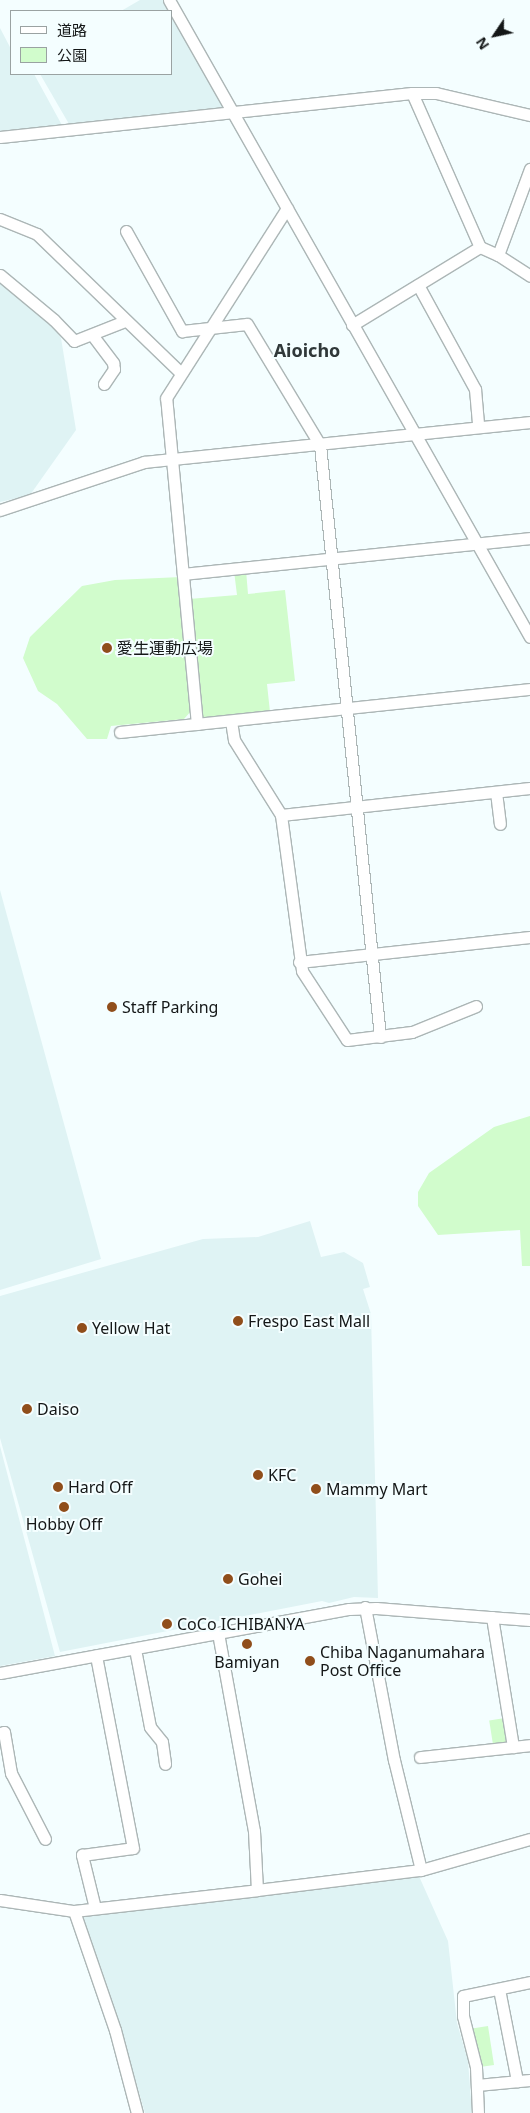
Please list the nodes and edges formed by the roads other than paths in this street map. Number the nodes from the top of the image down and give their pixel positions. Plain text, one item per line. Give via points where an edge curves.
1 (169, 0) edge
2 (412, 94) junction
3 (233, 114) junction
4 (530, 115) edge
5 (0, 136) edge
6 (530, 168) edge
7 (287, 208) junction
8 (0, 219) edge
9 (126, 231) dead end
10 (480, 248) junction
11 (498, 255) junction
12 (0, 275) edge
13 (530, 276) edge
14 (418, 285) junction
15 (125, 321) junction
16 (352, 325) junction
17 (210, 327) junction
18 (93, 336) junction
19 (181, 373) junction
20 (104, 384) dead end
21 (530, 422) edge
22 (478, 427) junction
23 (414, 433) junction
24 (320, 445) junction
25 (172, 459) junction
26 (0, 510) edge
27 (530, 538) edge
28 (477, 543) junction
29 (332, 560) junction
30 (183, 574) junction
31 (530, 637) edge
32 (530, 689) edge
33 (347, 709) junction
34 (231, 721) junction
35 (197, 724) junction
36 (120, 732) dead end
37 (530, 788) edge
38 (496, 792) junction
39 (357, 806) junction
40 (281, 815) junction
41 (500, 824) dead end
42 (530, 937) edge
43 (372, 954) junction
44 (299, 962) junction
45 (476, 1006) dead end
46 (380, 1037) junction
47 (365, 1607) junction
48 (492, 1617) junction
49 (530, 1620) edge
50 (218, 1633) junction
51 (134, 1649) junction
52 (96, 1656) junction
53 (0, 1674) edge
54 (0, 1733) edge
55 (530, 1745) edge
56 (513, 1746) junction
57 (420, 1757) dead end
58 (165, 1764) dead end
59 (6, 1774) edge
60 (45, 1839) dead end
61 (530, 1839) edge
62 (421, 1870) junction
63 (257, 1890) junction
64 (0, 1900) edge
65 (95, 1908) junction
66 (74, 1911) junction
67 (530, 1982) edge
68 (499, 1989) junction
69 (530, 2080) edge
70 (517, 2081) junction
71 (477, 2085) junction
72 (137, 2113) edge
73 (478, 2113) edge

1 - 3 street
2 - 3 street
2 - 4 street via 436,93
2 - 10 street
3 - 5 street
3 - 7 street
6 - 11 street
7 - 16 street
7 - 17 street
8 - 15 street via 37,234
9 - 17 street via 182,331
10 - 11 street
10 - 14 street
11 - 13 street
12 - 18 street via 74,341
14 - 16 street
14 - 22 street via 476,389
15 - 18 street
15 - 19 street
16 - 23 street
17 - 19 street
17 - 24 street via 247,324
18 - 20 street via 113,363 114,369
19 - 25 street via 166,398
21 - 22 street
22 - 23 street
23 - 24 street
23 - 28 street
24 - 25 street
24 - 29 street
25 - 26 street via 118,468
25 - 30 street
27 - 28 street
28 - 29 street
28 - 31 street
29 - 30 street
29 - 33 street
30 - 35 street
32 - 33 street
33 - 34 street
33 - 39 street
34 - 35 street
34 - 40 street via 234,740
35 - 36 street
37 - 38 street
38 - 39 street
38 - 41 street
39 - 40 street
39 - 43 street
40 - 44 street
42 - 43 street
43 - 44 street
43 - 46 street
44 - 46 street via 347,1040
45 - 46 street via 412,1032
47 - 48 street
47 - 50 street
47 - 62 street via 394,1760
48 - 49 street
48 - 56 street
50 - 51 street
50 - 63 street via 254,1831
51 - 52 street
51 - 58 street via 150,1727 162,1742
52 - 53 street
52 - 65 street via 133,1848 82,1855
54 - 59 street via 4,1732
55 - 56 street
56 - 57 street
59 - 60 street
61 - 62 street
62 - 63 street
63 - 65 street
64 - 66 street
65 - 66 street
66 - 72 street via 115,2030
67 - 68 street
68 - 70 street
68 - 71 street via 462,1996
69 - 70 street
70 - 71 street
71 - 73 street

